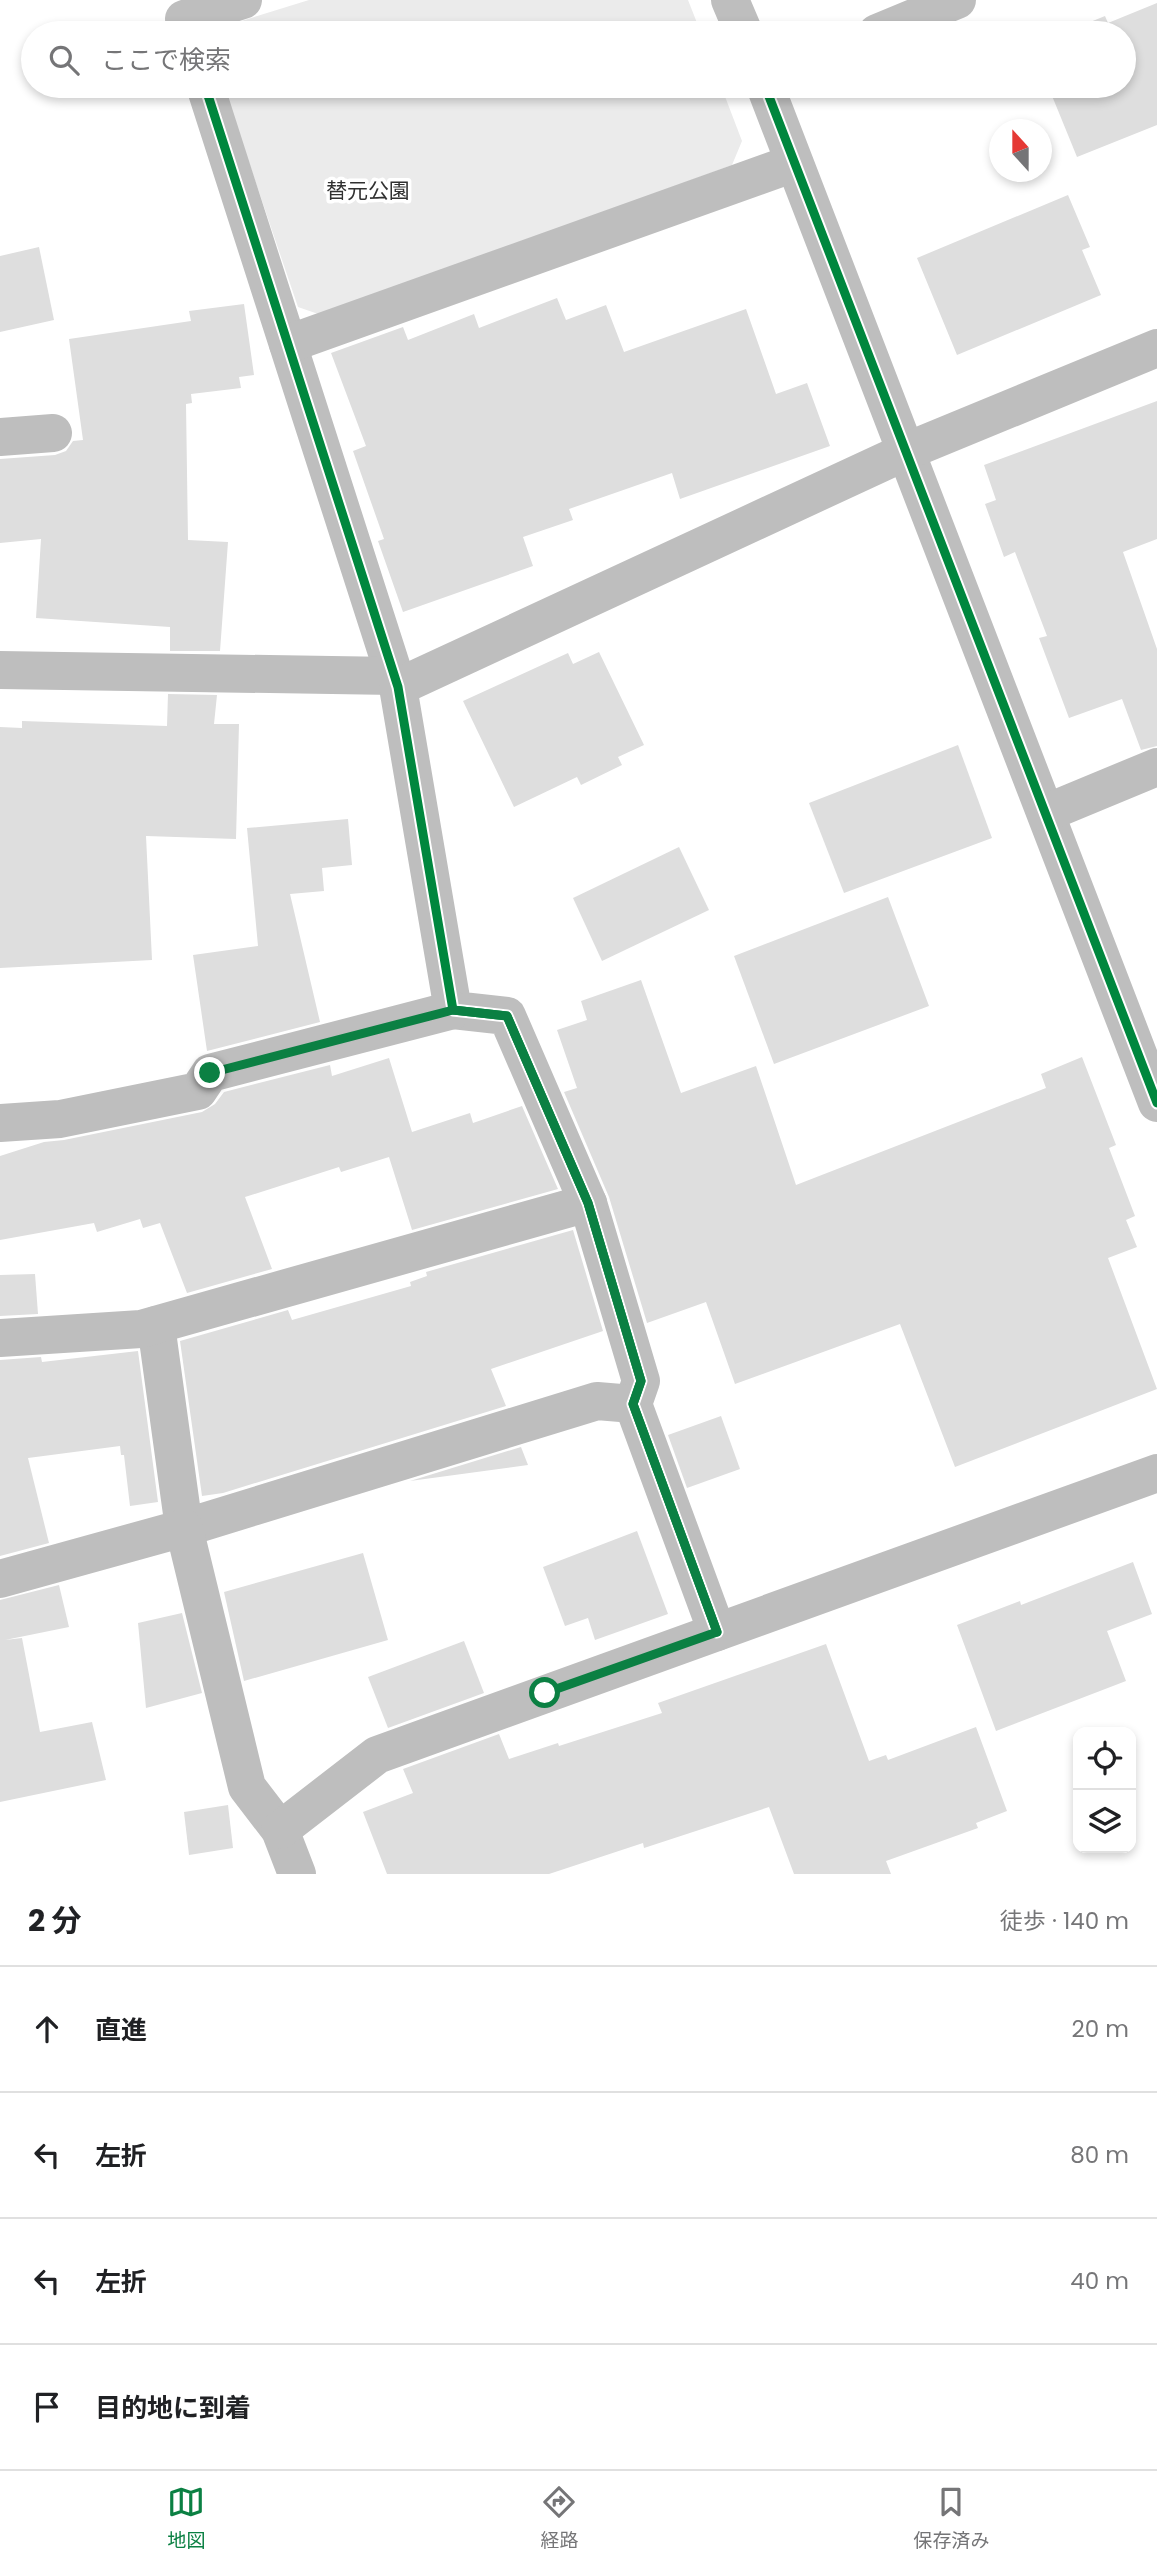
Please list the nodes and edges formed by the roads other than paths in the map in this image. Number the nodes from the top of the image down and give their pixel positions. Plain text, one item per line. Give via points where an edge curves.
1 (243, 0) edge
2 (730, 0) edge
3 (957, 0) edge
4 (183, 17) edge
5 (739, 21) edge
6 (906, 21) edge
7 (209, 98) edge
8 (770, 98) edge
9 (794, 163) junction
10 (288, 344) junction
11 (1157, 348) edge
12 (53, 433) dead end
13 (0, 437) edge
14 (907, 451) junction
15 (0, 670) edge
16 (396, 682) junction
17 (1157, 767) edge
18 (1046, 813) junction
19 (453, 1010) junction
20 (1157, 1103) edge
21 (0, 1123) edge
22 (588, 1203) junction
23 (156, 1325) junction
24 (0, 1338) edge
25 (633, 1404) junction
26 (1157, 1473) edge
27 (184, 1528) junction
28 (0, 1579) edge
29 (717, 1632) junction
30 (280, 1830) junction
31 (297, 1874) edge

1 - 4 street
2 - 5 street
3 - 6 street
7 - 10 street
8 - 9 street
9 - 10 street
9 - 14 street
10 - 16 street
11 - 14 street
12 - 13 street
14 - 16 street
14 - 18 street
15 - 16 street
16 - 19 street
17 - 18 street
18 - 20 street
19 - 21 street via 210,1073 198,1091 60,1119
19 - 22 street via 507,1016
22 - 23 street
22 - 25 street via 641,1381
23 - 24 street
23 - 27 street
25 - 27 street via 597,1402
25 - 29 street
26 - 29 street
27 - 28 street
27 - 30 street via 247,1787
29 - 30 street via 377,1755
30 - 31 street

